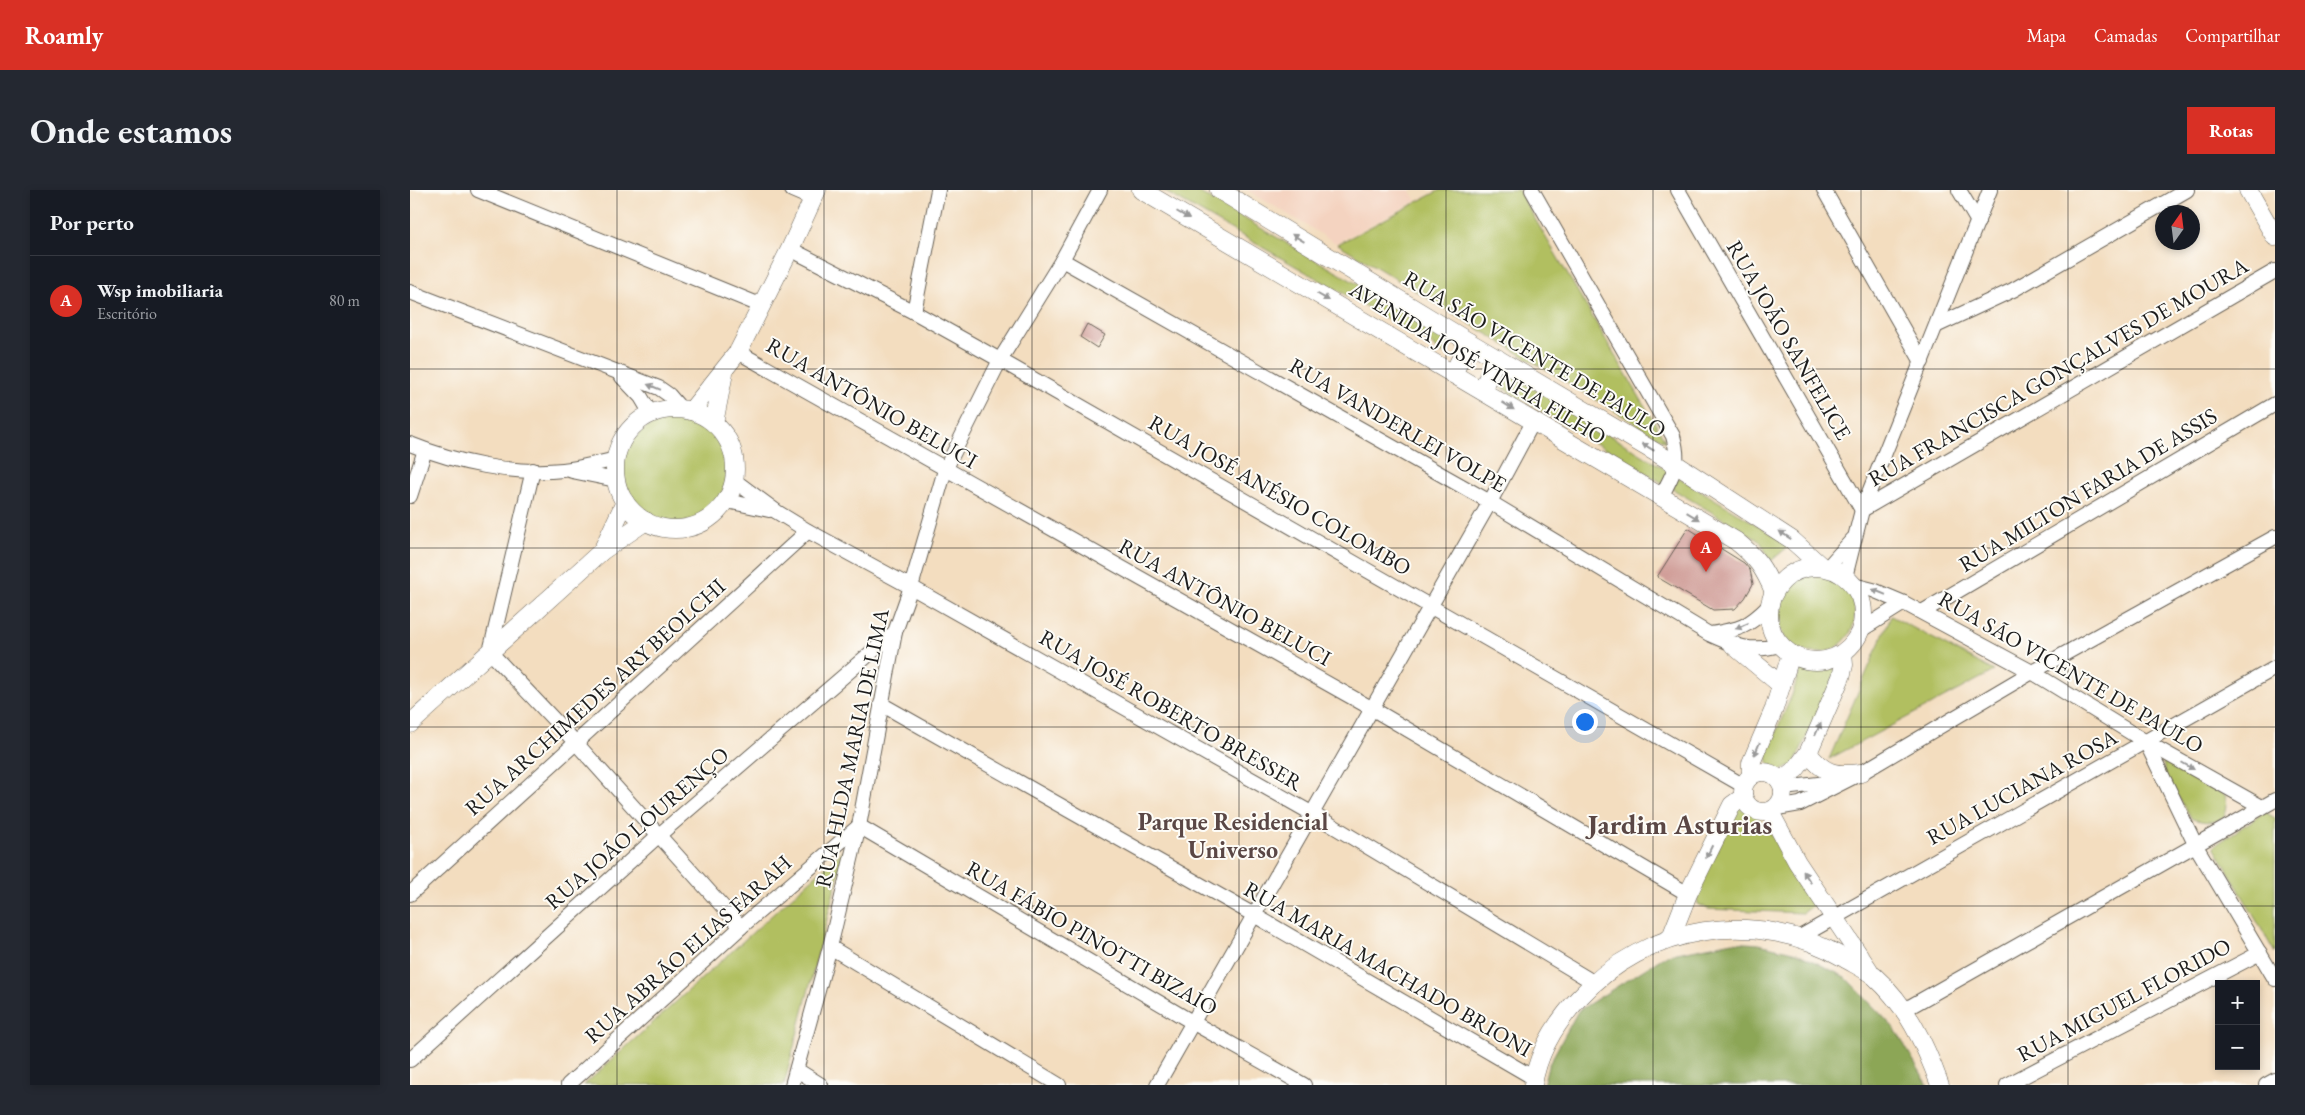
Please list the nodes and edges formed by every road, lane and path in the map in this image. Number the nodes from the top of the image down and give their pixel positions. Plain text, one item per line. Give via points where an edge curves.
1 (478, 190) edge
2 (792, 190) edge
3 (938, 190) edge
4 (1100, 190) edge
5 (1141, 190) edge
6 (1219, 190) edge
7 (1532, 190) edge
8 (1678, 190) edge
9 (1824, 190) edge
10 (1959, 190) edge
11 (1990, 190) edge
12 (2187, 190) edge
13 (2248, 190) edge
14 (815, 194) edge
15 (1978, 222) junction
16 (2275, 237) edge
17 (790, 249) junction
18 (1062, 260) junction
19 (2275, 271) edge
20 (410, 292) edge
21 (760, 305) junction
22 (914, 312) junction
23 (1938, 326) junction
24 (1469, 342) junction
25 (738, 352) junction
26 (1497, 358) junction
27 (1000, 360) junction
28 (1922, 362) junction
29 (725, 370) junction
30 (620, 374) junction
31 (1452, 374) junction
32 (1482, 390) junction
33 (2275, 404) edge
34 (686, 410) junction
35 (651, 414) junction
36 (1533, 422) junction
37 (714, 423) junction
38 (410, 444) edge
39 (425, 450) junction
40 (616, 459) junction
41 (1677, 464) junction
42 (533, 470) junction
43 (564, 470) junction
44 (945, 470) junction
45 (616, 480) junction
46 (735, 481) junction
47 (410, 496) edge
48 (1660, 497) junction
49 (727, 501) junction
50 (625, 502) junction
51 (1490, 502) junction
52 (1862, 510) junction
53 (776, 512) junction
54 (646, 521) junction
55 (808, 531) junction
56 (1855, 536) junction
57 (2275, 537) edge
58 (602, 551) junction
59 (1824, 568) junction
60 (1849, 581) junction
61 (911, 587) junction
62 (1771, 599) junction
63 (1904, 603) junction
64 (1430, 607) junction
65 (1922, 612) junction
66 (1861, 630) junction
67 (895, 632) junction
68 (1709, 634) junction
69 (1733, 645) junction
70 (1785, 650) junction
71 (490, 652) junction
72 (1843, 653) junction
73 (2275, 668) edge
74 (2032, 672) junction
75 (1781, 685) junction
76 (881, 704) junction
77 (1371, 708) junction
78 (410, 724) edge
79 (2146, 742) junction
80 (576, 743) junction
81 (1808, 752) junction
82 (1862, 773) junction
83 (1844, 782) junction
84 (1782, 785) junction
85 (1746, 786) junction
86 (2275, 800) edge
87 (2262, 807) junction
88 (1773, 810) junction
89 (1313, 814) junction
90 (859, 826) junction
91 (659, 835) junction
92 (2196, 846) junction
93 (410, 894) edge
94 (1688, 894) junction
95 (1829, 910) junction
96 (1254, 915) junction
97 (741, 927) junction
98 (1808, 933) junction
99 (1671, 937) junction
100 (830, 947) junction
101 (2260, 953) junction
102 (1873, 975) junction
103 (2275, 979) edge
104 (1593, 982) junction
105 (1904, 1010) junction
106 (1192, 1022) junction
107 (410, 1060) edge
108 (797, 1070) junction
109 (2275, 1080) edge
110 (1533, 1081) edge
111 (568, 1085) edge
112 (792, 1085) edge
113 (821, 1085) edge
114 (1059, 1085) edge
115 (1158, 1085) edge
116 (1304, 1085) edge
117 (1940, 1085) edge
118 (2007, 1085) edge
119 (2266, 1085) edge

1 - 21 street
2 - 14 street
3 - 22 street
4 - 18 street, RUA HLDA MARIA DE LIMA
5 -> 31 street, AVENIDA JOSÉ VINHA FILHO
24 -> 6 street, RUA SÃO VICENTE DE PAULO
7 - 41 street via 1672,436
8 - 52 street, RUA JOÃO SANFELICE
9 - 28 street
10 - 15 street
11 - 15 street
12 - 23 street via 2013,290
13 - 16 street
14 - 17 street
15 - 23 street
17 - 21 street
17 - 22 street, RUA JOSÉ ANÉSIO COLOMBO
18 - 27 street, RUA HLDA MARIA DE LIMA
18 - 51 street, RUA VANDERLEI VOLPE
19 - 52 street, RUA FRANCISCA GONÇALVES DE MOURA
20 - 30 street
21 - 25 street
22 - 27 street, RUA JOSÉ ANÉSIO COLOMBO
23 - 28 street
24 - 26 street, RUA SÃO VICENTE DE PAULO
24 - 31 street
25 - 29 street
25 - 44 street, RUA ANTÔNIO BELUCI
26 - 32 street
41 -> 26 street, RUA SÃO VICENTE DE PAULO
27 - 44 street, RUA HLDA MARIA DE LIMA
27 - 64 street, RUA JOSÉ ANÉSIO COLOMBO
28 - 52 street
29 - 34 street
29 - 37 street
34 -> 30 street via 659,388
30 - 35 street via 641,397
31 - 32 street, AVENIDA JOSÉ VINHA FILHO
32 -> 36 street, AVENIDA JOSÉ VINHA FILHO
33 - 65 street, RUA MILTON FARIA DE ASSIS
34 - 35 street
34 - 37 street
35 - 40 street via 628,432
36 - 48 street, AVENIDA JOSÉ VINHA FILHO
36 - 51 street
37 - 46 street via 722,430 732,449
38 - 39 street
39 - 42 street via 460,460
39 - 47 street
40 - 43 street
40 - 45 street
41 - 48 street
59 -> 41 street, RUA SÃO VICENTE DE PAULO via 1792,540
42 - 43 street
42 - 71 street
43 - 45 street
44 - 61 street, RUA HLDA MARIA DE LIMA
44 - 77 street, RUA ANTÔNIO BELUCI
45 - 50 street
46 - 49 street
46 - 53 street, RUA JOSÉ ROBERTO BRESSER
48 -> 62 street, AVENIDA JOSÉ VINHA FILHO via 1736,541 1754,556 1767,575
49 - 53 street, RUA JOSÉ ROBERTO BRESSER
49 - 54 street via 700,524 682,529 663,528
50 - 54 street
50 - 58 street
51 - 64 street
51 - 68 street, RUA VANDERLEI VOLPE
52 - 56 street
53 - 55 street, RUA JOSÉ ROBERTO BRESSER
54 - 58 street
55 - 61 street, RUA JOSÉ ROBERTO BRESSER
55 - 80 street, RUA ARCHIMEDES ARY BEOLCHI
56 - 59 street
56 - 60 street
57 - 74 street
58 - 71 street
59 - 60 street
59 - 62 street via 1794,573 1786,578
63 -> 60 street, RUA SÃO VICENTE DE PAULO
60 - 66 street via 1863,606
61 - 67 street, RUA HLDA MARIA DE LIMA
61 - 89 street, RUA JOSÉ ROBERTO BRESSER
62 -> 68 street via 1753,621 1738,629
62 - 70 street via 1769,620 1772,633
63 - 65 street, RUA SÃO VICENTE DE PAULO
63 - 66 street
64 - 77 street
64 - 85 street, RUA JOSÉ ANÉSIO COLOMBO
65 - 74 street, RUA SÃO VICENTE DE PAULO
66 - 72 street
67 - 76 street, RUA HLDA MARIA DE LIMA
67 - 91 street, RUA JOÃO LOURENÇO
68 - 69 street, RUA VANDERLEI VOLPE
69 - 70 street, RUA VANDERLEI VOLPE
69 - 75 street
70 - 72 street via 1803,660 1817,661
70 - 75 street
71 - 78 street
71 - 80 street
81 -> 72 street via 1841,677
73 - 79 street, RUA LUCIANA ROSA
74 - 79 street, RUA SÃO VICENTE DE PAULO
74 - 82 street
75 -> 85 street via 1751,763
76 - 90 street, RUA HLDA MARIA DE LIMA
76 - 96 street, RUA MARIA MACHADO BRIONI
77 - 89 street
77 - 94 street, RUA ANTÔNIO BELUCI
79 -> 87 street, RUA SÃO VICENTE DE PAULO
79 - 92 street
79 - 95 street, RUA LUCIANA ROSA
80 - 91 street
80 - 93 street, RUA ARCHIMEDES ARY BEOLCHI
81 - 82 street via 1829,772 1843,775
81 - 84 street
82 - 83 street
83 - 84 street
83 - 88 street via 1800,804
84 - 85 street via 1770,773 1757,773
84 - 88 street via 1781,802
85 - 88 street via 1747,805 1761,813
85 -> 94 street via 1732,805
86 - 87 street
87 - 92 street
95 -> 88 street via 1797,862
89 - 96 street
89 - 104 street, RUA JOSÉ ROBERTO BRESSER
90 - 97 street, RUA ABRÃO ELIAS FARAH
90 - 100 street, RUA HLDA MARIA DE LIMA
90 - 106 street, RUA FÁBIO PINOTTI BIZAIO
91 - 97 street
91 - 107 street, RUA JOÃO LOURENÇO
92 - 101 street
92 - 105 street
94 - 99 street
95 - 98 street, RUA LUCIANA ROSA
95 - 102 street
96 - 106 street
96 - 110 street, RUA MARIA MACHADO BRIONI
97 - 111 street, RUA ABRÃO ELIAS FARAH
98 - 99 street via 1752,928 1707,930
98 - 102 street
99 - 104 street
100 - 108 street, RUA HLDA MARIA DE LIMA
100 - 114 street
101 - 103 street
101 - 118 street, RUA MIGUEL FLORIDO
102 - 105 street
104 - 110 street via 1560,1018 1543,1051
105 - 117 street via 1926,1048
106 - 115 street
106 - 116 street, RUA FÁBIO PINOTTI BIZAIO
108 - 112 street, RUA HLDA MARIA DE LIMA
108 - 113 street
109 - 119 street

